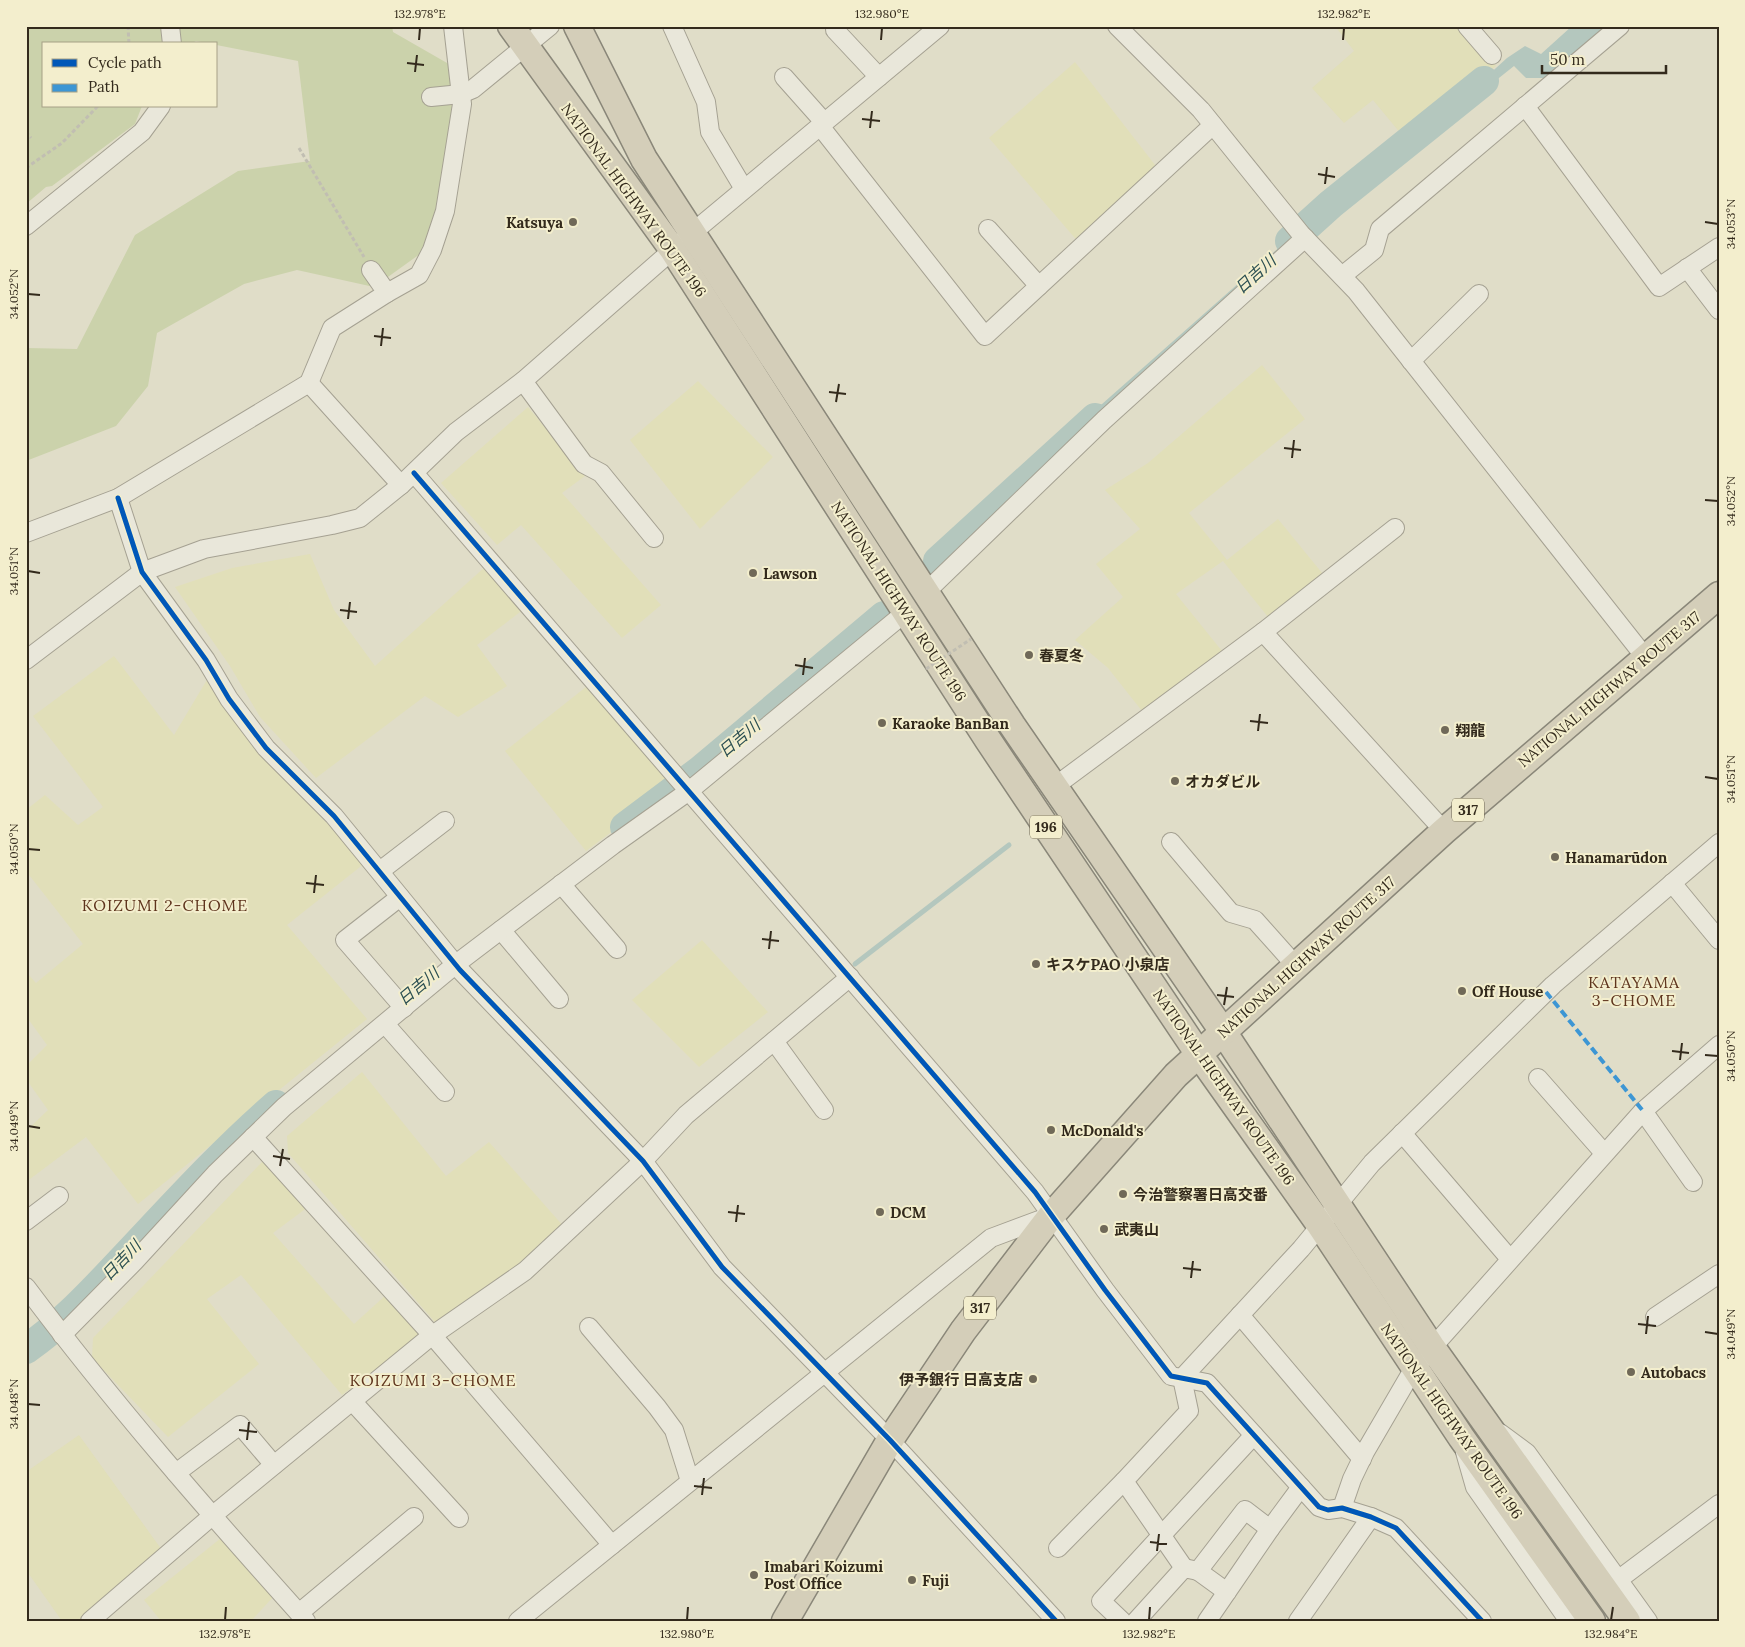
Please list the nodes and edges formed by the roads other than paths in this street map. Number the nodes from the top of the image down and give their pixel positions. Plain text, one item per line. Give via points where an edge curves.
1 (170, 26) edge
2 (453, 26) edge
3 (550, 26) edge
4 (577, 26) edge
5 (672, 26) edge
6 (940, 26) edge
7 (1117, 26) edge
8 (1467, 26) edge
9 (1620, 26) edge
10 (835, 30) dead end
11 (518, 36) edge
12 (172, 42) edge
13 (1492, 55) dead end
14 (784, 77) dead end
15 (878, 77) junction
16 (461, 94) junction
17 (431, 98) dead end
18 (1525, 106) junction
19 (160, 108) edge
20 (822, 124) junction
21 (1213, 125) junction
22 (744, 189) junction
23 (26, 226) edge
24 (988, 229) dead end
25 (1300, 233) junction
26 (683, 241) junction
27 (1719, 247) edge
28 (1687, 268) junction
29 (372, 270) road end
30 (1342, 276) junction
31 (1039, 286) junction
32 (387, 293) junction
33 (1479, 294) dead end
34 (1719, 310) edge
35 (1411, 361) junction
36 (523, 381) junction
37 (309, 383) junction
38 (414, 473) junction
39 (401, 485) junction
40 (118, 498) junction
41 (1395, 528) dead end
42 (26, 533) edge
43 (654, 538) dead end
44 (142, 572) junction
45 (926, 592) junction
46 (1717, 601) edge
47 (906, 612) junction
48 (1263, 632) junction
49 (1645, 656) junction
50 (27, 659) edge
51 (1054, 788) junction
52 (690, 791) junction
53 (445, 821) dead end
54 (1444, 830) junction
55 (1171, 842) dead end
56 (1719, 842) edge
57 (380, 871) junction
58 (1672, 883) junction
59 (561, 884) junction
60 (400, 897) junction
61 (501, 930) junction
62 (1719, 940) edge
63 (616, 948) dead end
64 (456, 964) junction
65 (1296, 966) junction
66 (850, 977) junction
67 (559, 1000) dead end
68 (404, 1008) junction
69 (385, 1024) junction
70 (1224, 1033) junction
71 (774, 1041) junction
72 (1719, 1045) edge
73 (1198, 1053) junction
74 (1538, 1078) dead end
75 (445, 1092) dead end
76 (824, 1110) dead end
77 (1642, 1111) junction
78 (1402, 1134) junction
79 (253, 1137) junction
80 (1604, 1153) junction
81 (643, 1161) junction
82 (1693, 1182) dead end
83 (59, 1196) dead end
84 (1338, 1203) junction
85 (1051, 1216) junction
86 (26, 1221) edge
87 (1320, 1225) junction
88 (1510, 1259) junction
89 (1719, 1274) edge
90 (26, 1286) edge
91 (1240, 1315) junction
92 (1655, 1317) dead end
93 (589, 1327) dead end
94 (62, 1335) junction
95 (432, 1335) junction
96 (1431, 1346) junction
97 (1414, 1368) junction
98 (826, 1372) junction
99 (1182, 1378) junction
100 (352, 1401) junction
101 (1484, 1420) junction
102 (1254, 1435) junction
103 (1462, 1437) junction
104 (890, 1440) junction
105 (1362, 1459) junction
106 (274, 1465) junction
107 (176, 1473) junction
108 (690, 1481) junction
109 (1124, 1481) junction
110 (1301, 1487) junction
111 (1719, 1504) edge
112 (1342, 1508) junction
113 (212, 1516) junction
114 (414, 1517) dead end
115 (1371, 1517) junction
116 (459, 1518) dead end
117 (1270, 1529) junction
118 (1161, 1534) junction
119 (612, 1545) junction
120 (1058, 1548) dead end
121 (1191, 1569) junction
122 (1618, 1580) junction
123 (1227, 1592) junction
124 (302, 1617) edge
125 (1301, 1619) edge
126 (90, 1621) edge
127 (518, 1621) edge
128 (785, 1621) edge
129 (1056, 1621) edge
130 (1122, 1621) edge
131 (1136, 1621) edge
132 (1207, 1621) edge
133 (1482, 1621) edge
134 (1569, 1621) edge
135 (1592, 1621) edge
136 (1627, 1621) edge
137 (1648, 1621) edge

1 - 12 street
2 - 16 street
3 - 11 street
4 - 26 highway, NATIONAL HIGHWAY ROUTE 196 / 196
5 - 22 street via 706,102 710,132
6 - 15 street
7 - 21 street
8 - 13 street
9 - 18 street
10 - 15 street
11 - 16 street via 473,89
11 - 26 highway, NATIONAL HIGHWAY ROUTE 196 / 196
14 - 20 street
15 - 20 street
16 - 17 street
16 - 32 street via 445,210 432,250 418,275
18 - 28 street via 1659,287
18 - 30 street via 1380,229 1374,250
19 - 23 street via 142,132
20 - 22 street
20 - 31 street via 985,336
21 - 25 street
21 - 31 street
22 - 26 street
24 - 31 street
25 - 30 street
25 - 45 street
26 - 36 street
26 - 45 highway, NATIONAL HIGHWAY ROUTE 196 / 196
26 - 47 highway, NATIONAL HIGHWAY ROUTE 196 / 196
27 - 28 street
28 - 34 street
29 - 32 street
30 - 35 street
32 - 37 street via 332,328
33 - 35 street
35 - 49 street
36 - 38 street via 456,432
36 - 43 street via 584,464 601,472
37 - 39 street
37 - 40 street
38 - 39 street
38 - 52 street
39 - 44 street via 360,518 204,549
40 - 42 street
40 - 44 street
41 - 48 street
44 - 50 street
44 - 57 street via 206,660 229,700 266,748 334,816
45 - 51 highway, NATIONAL HIGHWAY ROUTE 196 / 196
46 - 49 highway, NATIONAL HIGHWAY ROUTE 317 / 317
47 - 52 street
47 - 73 highway, NATIONAL HIGHWAY ROUTE 196 / 196
48 - 51 street
48 - 54 street
49 - 54 highway, NATIONAL HIGHWAY ROUTE 317 / 317
51 - 70 highway, NATIONAL HIGHWAY ROUTE 196 / 196
52 - 59 street
52 - 66 street
53 - 57 street
54 - 65 highway, NATIONAL HIGHWAY ROUTE 317 / 317
55 - 65 street via 1231,913 1255,920
56 - 58 street
57 - 60 street
58 - 62 street
58 - 78 street via 1553,985
59 - 61 street
59 - 63 street
60 - 64 street
60 - 68 street via 345,940
61 - 64 street
61 - 67 street
64 - 68 street
64 - 81 street
65 - 70 highway, NATIONAL HIGHWAY ROUTE 317 / 317
66 - 71 street
66 - 85 street via 1035,1192
68 - 69 street
69 - 75 street
69 - 79 street via 284,1107
70 - 73 highway, NATIONAL HIGHWAY ROUTE 317 / 317
70 - 84 highway, NATIONAL HIGHWAY ROUTE 196 / 196
71 - 76 street
71 - 81 street via 686,1115
72 - 77 street
73 - 85 highway, NATIONAL HIGHWAY ROUTE 317 / 317
73 - 87 highway, NATIONAL HIGHWAY ROUTE 196 / 196
74 - 80 street
77 - 80 street
77 - 82 street
78 - 84 street
78 - 88 street
79 - 94 street
79 - 95 street
80 - 88 street
81 - 95 street via 525,1271
81 - 98 street via 722,1266
83 - 86 street
84 - 87 street
84 - 96 highway, NATIONAL HIGHWAY ROUTE 196 / 196
85 - 98 street via 991,1238
85 - 99 street via 1172,1376
85 - 104 highway, NATIONAL HIGHWAY ROUTE 317 / 317 via 962,1331
87 - 91 street
87 - 97 highway, NATIONAL HIGHWAY ROUTE 196 / 196
88 - 96 street
89 - 92 street
90 - 94 street
91 - 99 street
91 - 105 street
93 - 108 street via 674,1430
94 - 107 street
95 - 100 street
95 - 119 street
96 - 97 street
96 - 101 highway, NATIONAL HIGHWAY ROUTE 196 / 196
97 - 103 highway, NATIONAL HIGHWAY ROUTE 196 / 196
97 - 105 street
98 - 104 street
98 - 108 street
99 - 102 street via 1207,1383
99 - 109 street via 1189,1411
100 - 106 street
100 - 116 street
101 - 122 street via 1528,1453
101 - 136 highway, NATIONAL HIGHWAY ROUTE 196 / 196
102 - 110 street
102 - 118 street
103 - 134 street via 1475,1488
103 - 135 highway, NATIONAL HIGHWAY ROUTE 196 / 196
104 - 128 highway, NATIONAL HIGHWAY ROUTE 317 / 317
104 - 129 street
105 - 112 street
106 - 107 street via 240,1426
106 - 113 street
107 - 113 street
108 - 119 street
109 - 118 street
109 - 120 street
110 - 112 street via 1319,1507 1328,1510
110 - 117 street
111 - 122 street
112 - 115 street
113 - 124 street
113 - 126 street
114 - 124 street
115 - 125 street
115 - 133 street via 1396,1528
117 - 121 street via 1245,1510
117 - 123 street
118 - 121 street
118 - 130 street via 1101,1601
119 - 127 street
121 - 123 street
121 - 131 street
122 - 137 street
123 - 132 street

